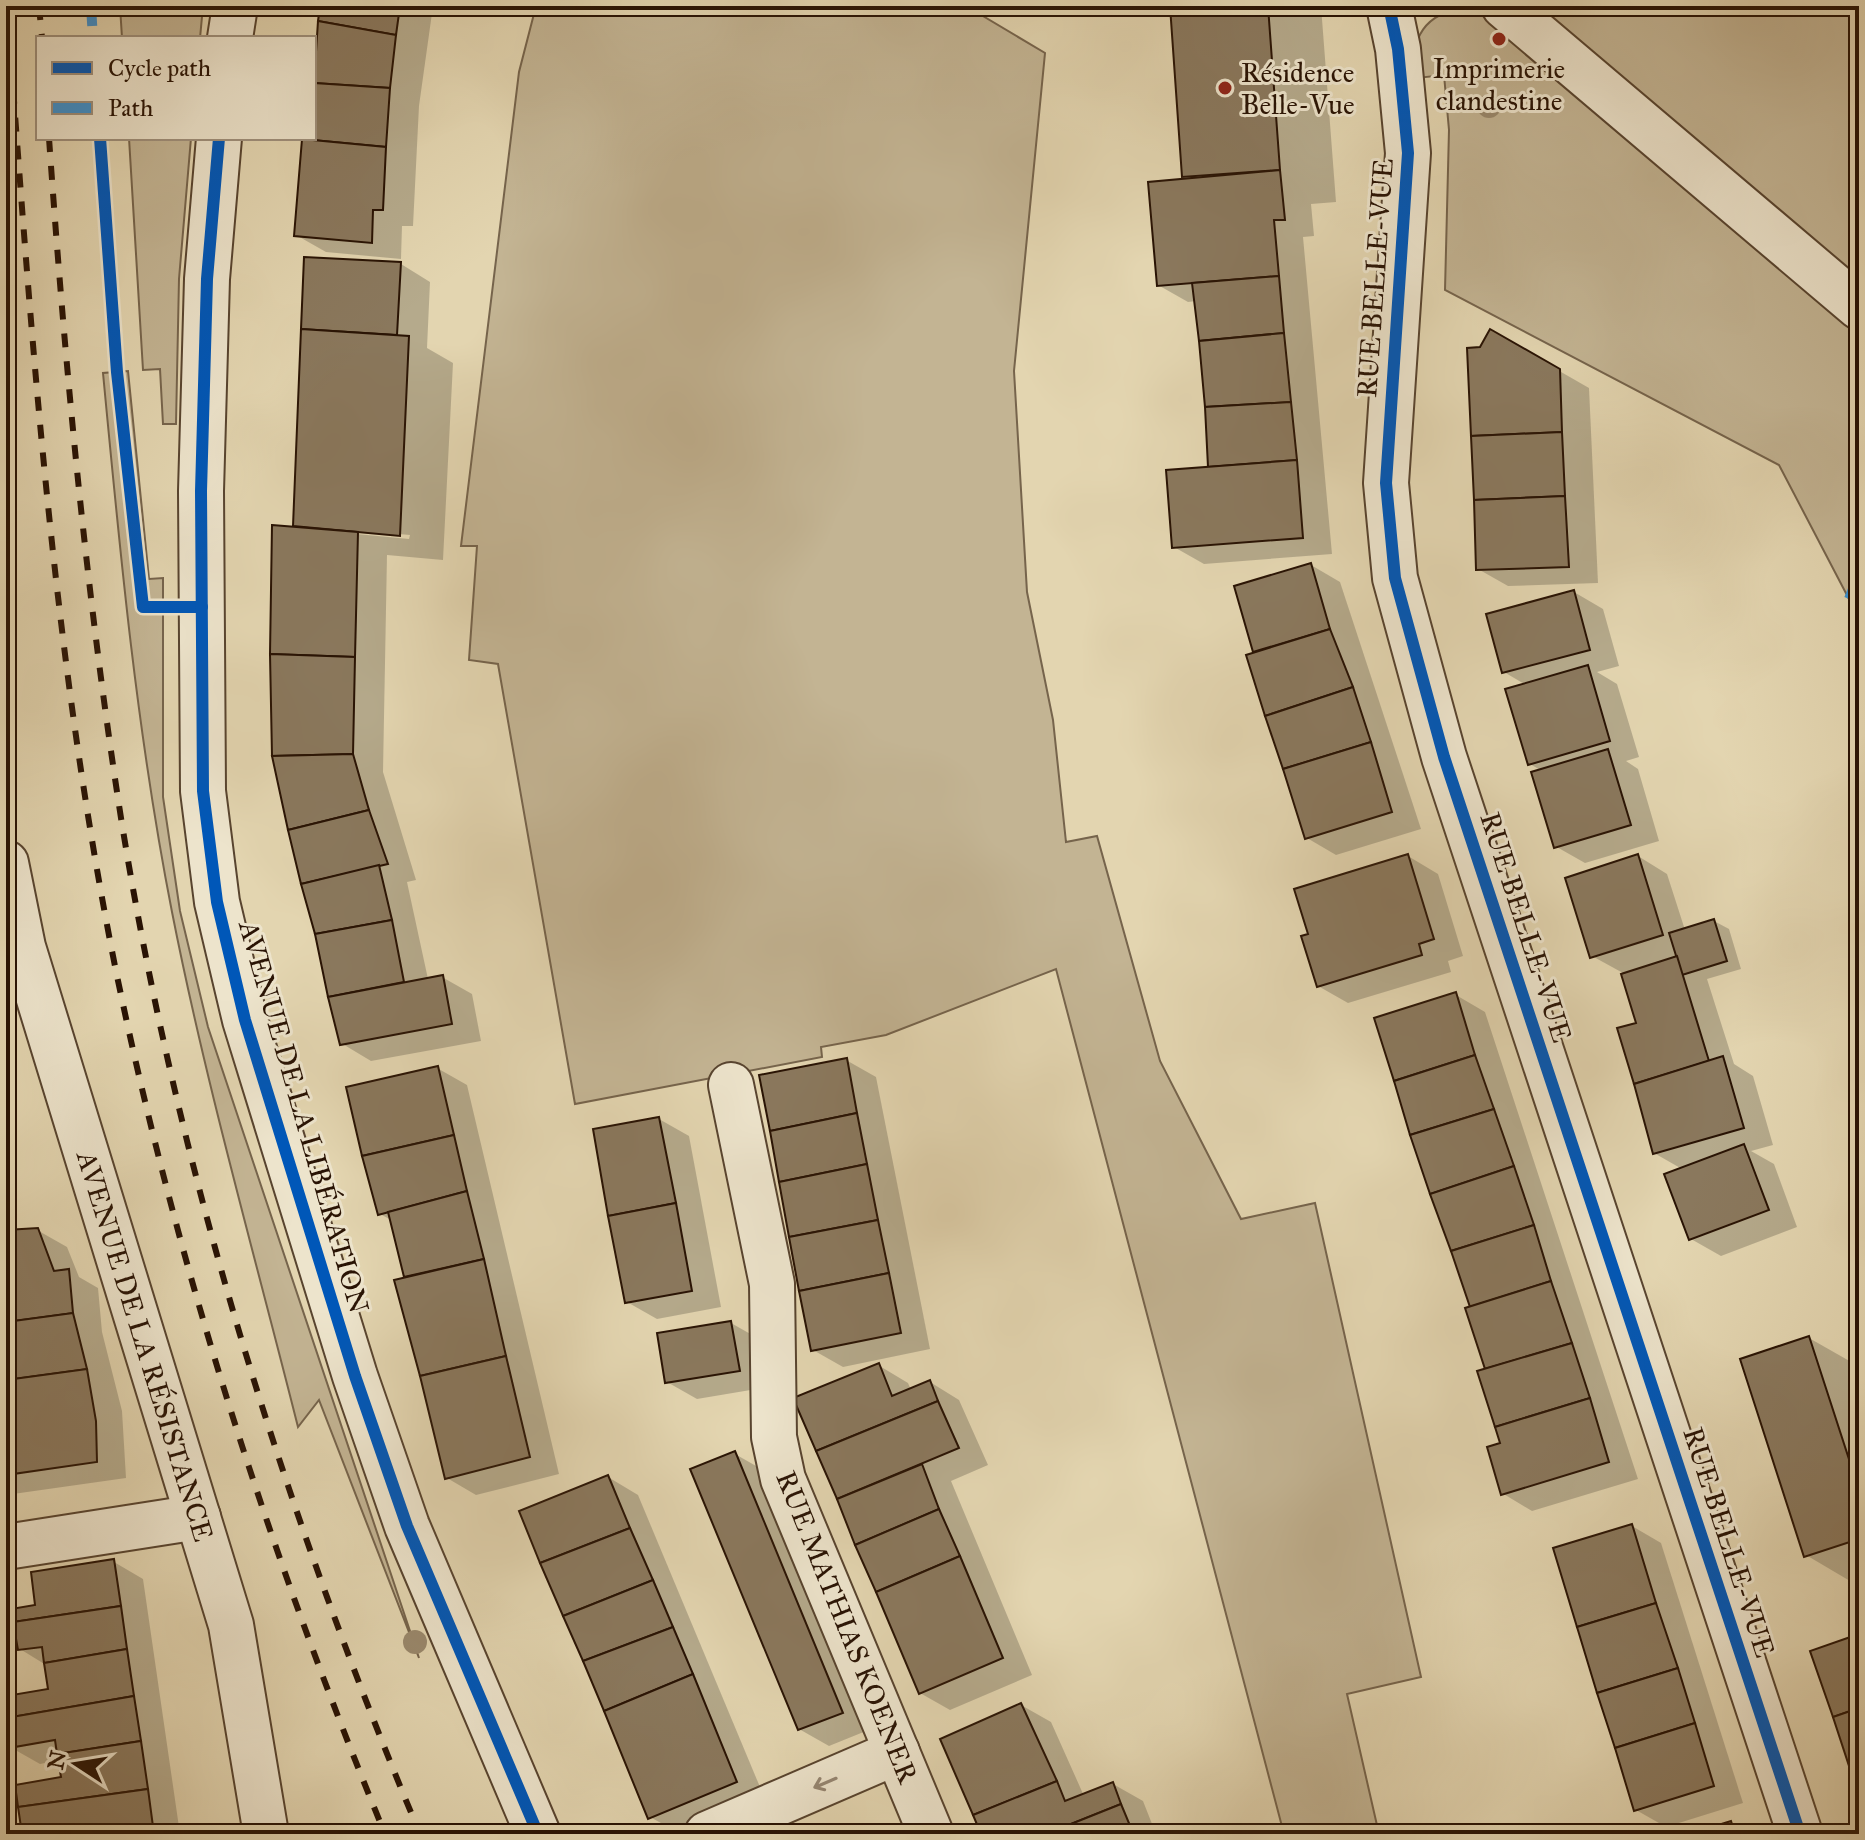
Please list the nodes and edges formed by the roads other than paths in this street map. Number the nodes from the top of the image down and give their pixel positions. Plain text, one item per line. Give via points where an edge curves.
1 (235, 6) edge
2 (1389, 6) edge
3 (1504, 6) edge
4 (230, 36) edge
5 (219, 140) edge
6 (1859, 307) edge
7 (6, 863) edge
8 (731, 1085) dead end
9 (198, 1517) junction
10 (6, 1547) edge
11 (897, 1752) junction
12 (266, 1834) edge
13 (538, 1834) edge
14 (707, 1834) edge
15 (931, 1834) edge
16 (1800, 1834) edge

1 - 4 street
2 - 16 street, RUE BELLE-VUE via 1408,153 1386,483 1395,578 1444,757
3 - 6 street
5 - 13 street, AVENUE DE LA LIBÉRATION via 207,279 201,491 203,791 217,902 245,1020 355,1376 407,1526
7 - 9 street, AVENUE DE LA RÉSISTANCE via 23,947
8 - 11 street, RUE MATHIAS KOENER via 772,1284 774,1437 783,1479
9 - 10 street
9 - 12 street, AVENUE DE LA RÉSISTANCE via 231,1625
11 -> 14 street
11 - 15 street, RUE MATHIAS KOENER

